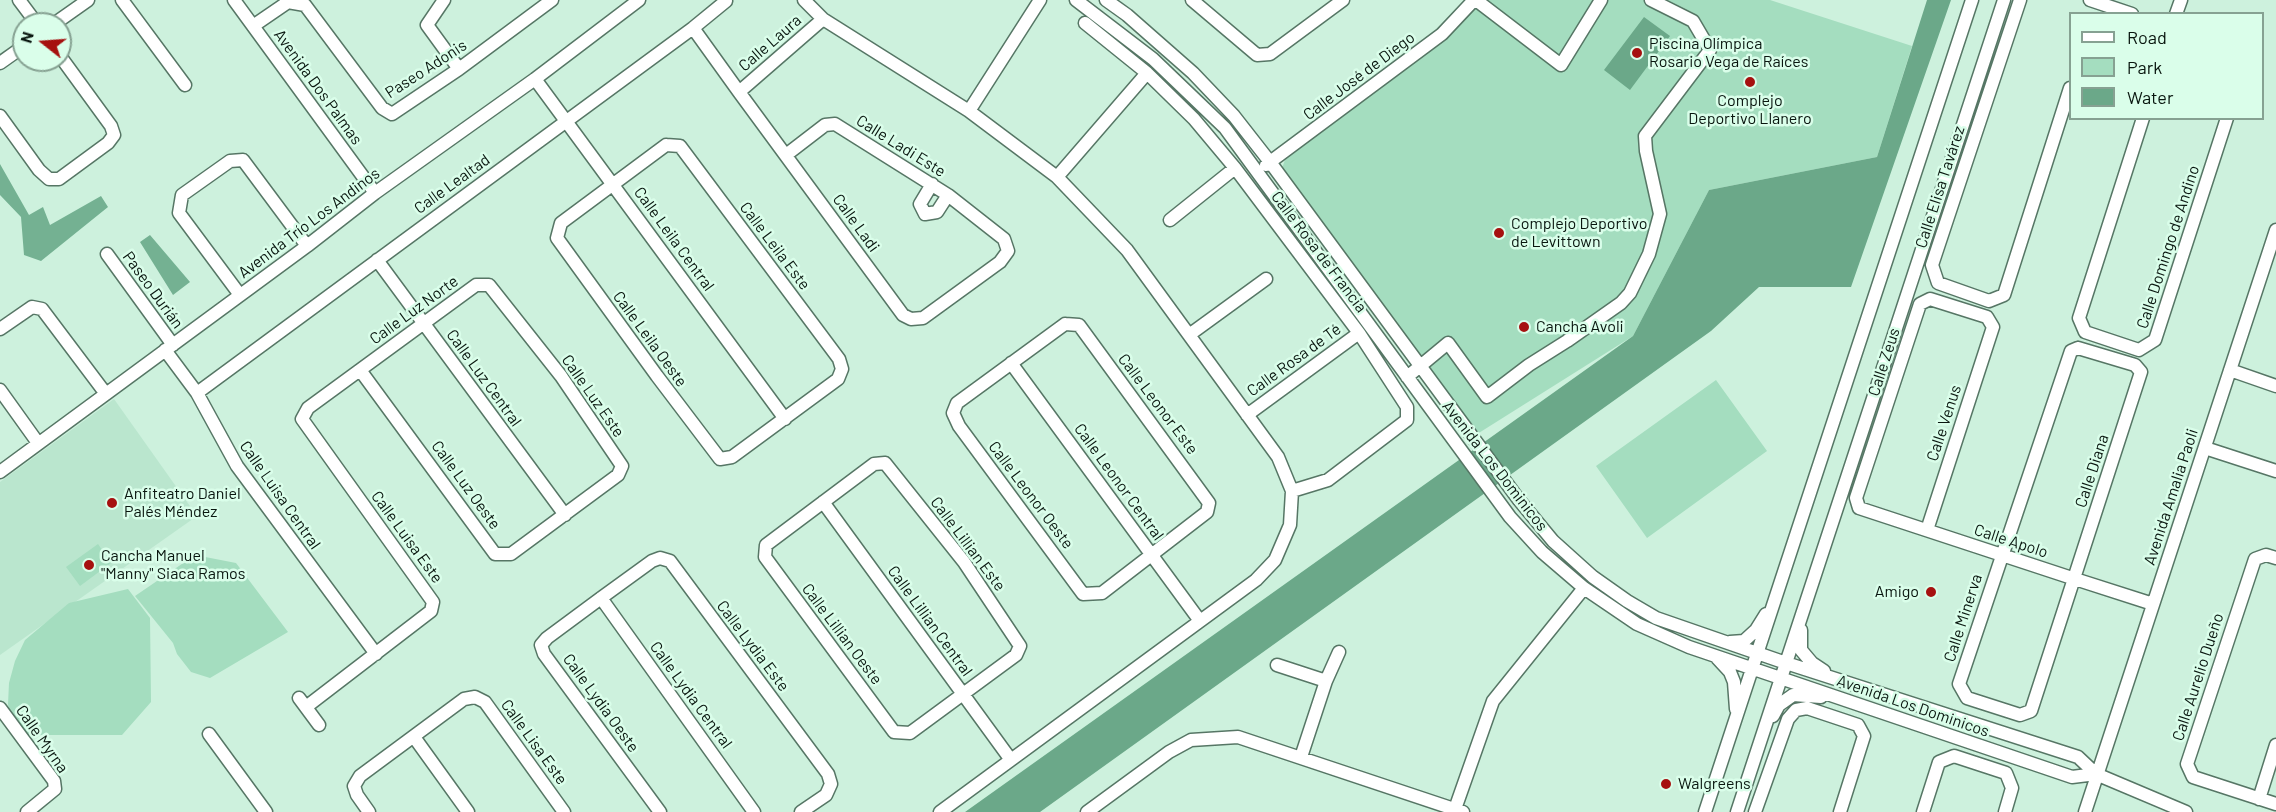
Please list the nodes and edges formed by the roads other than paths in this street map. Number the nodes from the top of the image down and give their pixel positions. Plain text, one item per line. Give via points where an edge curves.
1 (88, 0) edge
2 (122, 0) edge
3 (234, 0) edge
4 (444, 0) edge
5 (552, 0) edge
6 (639, 0) edge
7 (804, 0) edge
8 (1041, 0) edge
9 (1076, 0) edge
10 (1106, 0) edge
11 (1192, 0) edge
12 (1344, 0) edge
13 (1475, 0) edge
14 (1600, 0) edge
15 (1651, 0) edge
16 (1972, 0) edge
17 (2004, 0) edge
18 (2020, 0) edge
19 (726, 1) edge
20 (1327, 4) edge
21 (2094, 5) edge
22 (71, 12) edge
23 (2124, 12) edge
24 (823, 19) junction
25 (1085, 23) dead end
26 (253, 26) junction
27 (693, 28) junction
28 (459, 69) junction
29 (72, 72) edge
30 (1147, 73) junction
31 (535, 79) junction
32 (185, 85) dead end
33 (2069, 91) edge
34 (739, 92) junction
35 (969, 111) junction
36 (0, 116) edge
37 (2142, 120) edge
38 (2226, 120) edge
39 (567, 121) junction
40 (786, 155) junction
41 (1270, 162) junction
42 (1235, 168) junction
43 (1257, 171) junction
44 (1058, 177) junction
45 (613, 184) junction
46 (932, 184) junction
47 (375, 193) junction
48 (948, 195) junction
49 (1170, 220) dead end
50 (2276, 230) edge
51 (996, 233) joint
52 (307, 246) junction
53 (107, 254) dead end
54 (377, 260) junction
55 (1266, 279) dead end
56 (489, 285) joint
57 (240, 295) junction
58 (424, 324) junction
59 (1993, 327) joint
60 (0, 329) edge
61 (1359, 333) junction
62 (1189, 335) junction
63 (169, 347) junction
64 (2071, 351) joint
65 (1011, 363) junction
66 (1420, 366) junction
67 (360, 370) junction
68 (2230, 370) junction
69 (1407, 377) junction
70 (2276, 386) edge
71 (0, 390) edge
72 (197, 393) junction
73 (106, 394) junction
74 (1247, 415) junction
75 (785, 419) junction
76 (38, 443) junction
77 (2205, 448) junction
78 (2276, 471) edge
79 (0, 472) edge
80 (1292, 491) junction
81 (822, 502) junction
82 (1859, 508) joint
83 (565, 515) junction
84 (1927, 530) junction
85 (2002, 555) junction
86 (1152, 556) junction
87 (2276, 558) edge
88 (2075, 579) junction
89 (1584, 588) junction
90 (601, 598) junction
91 (1775, 601) junction
92 (2153, 604) junction
93 (1801, 618) junction
94 (1200, 621) junction
95 (1726, 643) junction
96 (1339, 652) dead end
97 (1758, 653) junction
98 (376, 654) junction
99 (1714, 655) junction
100 (1786, 663) junction
101 (1277, 664) dead end
102 (1752, 669) junction
103 (1781, 678) junction
104 (1835, 679) junction
105 (1326, 681) junction
106 (963, 695) junction
107 (1838, 698) junction
108 (0, 708) edge
109 (1737, 717) junction
110 (319, 724) dead end
111 (209, 734) dead end
112 (1763, 735) junction
113 (414, 737) junction
114 (2276, 745) edge
115 (1302, 757) junction
116 (1011, 760) junction
117 (2096, 774) junction
118 (2259, 799) junction
119 (2276, 804) edge
120 (1459, 811) edge
121 (27, 812) edge
122 (266, 812) edge
123 (369, 812) edge
124 (468, 812) edge
125 (564, 812) edge
126 (660, 812) edge
127 (754, 812) edge
128 (801, 812) edge
129 (940, 812) edge
130 (1087, 812) edge
131 (1706, 812) edge
132 (1737, 812) edge
133 (1755, 812) edge
134 (1840, 812) edge
135 (1923, 812) edge
136 (2005, 812) edge
137 (2085, 812) edge
138 (2186, 812) edge

1 - 22 street
2 - 32 street
3 - 26 street, Avenida Dos Palmas
4 - 28 street via 427,25
5 - 28 street, Paseo Adonis
6 - 31 street, Avenida Trío Los Andinos
7 - 24 street
8 - 35 street
9 - 43 street, Avenida Los Dominicos via 1153,59 1225,128
10 - 41 street, Avenida Los Dominicos via 1193,73
11 - 20 street via 1257,55 1270,54
12 - 20 street
13 - 14 street via 1561,65
13 - 41 street, Calle José de Diego via 1442,34
15 - 66 street via 1693,21 1710,50 1645,136 1660,214 1649,254 1630,292 1621,303 1487,397 1448,343
16 - 91 street
17 - 93 street
18 - 33 street, Calle Elisa Tavárez via 1932,265 1938,283 1989,301 2004,295
19 - 27 street, Calle Lealtad
21 - 23 street
24 - 34 street, Calle Laura
24 - 35 street
25 - 30 street, Calle Rosa de Francia
26 - 28 street, Paseo Adonis via 288,2 305,5 382,108 392,114
26 - 47 street, Avenida Dos Palmas
27 - 34 street, Calle Ladi
27 - 39 street, Calle Lealtad
29 - 36 street via 114,135 58,178 49,179 39,170
30 - 42 street, Calle Rosa de Francia via 1194,119
30 - 44 street
31 - 39 street, Calle Leila Central
31 - 47 street, Avenida Trío Los Andinos
34 - 40 street, Calle Ladi
35 - 44 street
37 - 38 street, Calle Domingo de Andino via 2079,318 2085,332 2139,350 2154,340
39 - 45 street, Calle Leila Central
39 - 54 street, Calle Lealtad
40 - 46 street, Calle Ladi Este via 825,125 835,124
40 - 51 street, Calle Ladi via 903,315 911,320 923,318 1000,262 1008,251 1004,239
41 - 43 street, Calle José de Diego
41 - 66 street, Avenida Los Dominicos
42 - 49 street
42 - 61 street, Calle Rosa de Francia
43 - 69 street, Avenida Los Dominicos
44 - 62 street via 1127,250
45 - 75 street, Calle Leila Central
45 - 75 street, Calle Leila Oeste via 561,223 557,238 657,376 720,459 732,457
45 - 75 street, Calle Leila Este via 666,145 680,146 839,359 842,369 838,379
46 - 48 street, Calle Ladi Este
46 - 48 street via 920,204 925,214 937,212
47 - 52 street, Avenida Trío Los Andinos
48 - 51 street, Calle Ladi Este
50 - 68 street, Avenida Amalia Paoli
52 - 57 street, Avenida Trío Los Andinos
52 - 57 street via 243,160 230,161 182,195 179,213
53 - 63 street, Paseo Durián
54 - 58 street, Calle Luz Central
54 - 72 street, Calle Lealtad
55 - 62 street
56 - 58 street, Calle Luz Norte via 476,285
56 - 83 street, Calle Luz Este via 561,376 622,466 618,475
57 - 63 street, Avenida Trío Los Andinos
58 - 67 street, Calle Luz Norte
58 - 83 street, Calle Luz Central
59 - 82 street, Calle Zeus via 1987,317 1955,306 1930,299 1920,304 1856,498
59 - 84 street, Calle Venus
60 - 73 street via 32,307 42,309
61 - 74 street, Calle Rosa de Té
61 - 80 street, Calle Rosa de Francia via 1407,407 1407,420 1328,480
62 - 74 street
63 - 72 street, Calle Luisa Central
63 - 73 street, Avenida Trío Los Andinos
64 - 85 street, Calle Minerva
64 - 88 street, Calle Diana via 2078,348 2109,357 2135,365 2141,372
65 - 86 street, Calle Leonor Central
65 - 86 street, Calle Leonor Este via 1065,324 1079,325 1197,485 1209,503 1207,512
65 - 86 street, Calle Leonor Oeste via 957,403 953,413 959,426 1083,594 1102,593
66 - 69 street
66 - 95 street, Avenida Los Dominicos via 1553,541 1627,602 1656,618
67 - 83 street, Calle Luz Oeste via 495,554 511,554
67 - 98 street, Calle Luisa Este via 308,408 302,419 433,602 431,611
68 - 70 street
68 - 77 street, Avenida Amalia Paoli
69 - 89 street, Avenida Los Dominicos via 1510,517 1542,552
71 - 76 street
72 - 98 street, Calle Luisa Central via 237,466
73 - 76 street, Avenida Trío Los Andinos
74 - 80 street via 1278,457
76 - 79 street, Avenida Trío Los Andinos
77 - 78 street
77 - 92 street, Avenida Amalia Paoli
80 - 94 street via 1290,525 1275,560 1256,580
81 - 106 street, Calle Lillian Central
81 - 106 street, Calle Lillian Este via 874,464 885,463 964,562 1020,646 1016,655
81 - 106 street, Calle Lillian Oeste via 766,545 765,557 774,571 894,732 910,733
82 - 84 street, Calle Apolo
84 - 85 street, Calle Apolo
85 - 88 street, Calle Apolo
85 - 88 street, Calle Minerva via 1959,684 1967,698 2020,715 2031,711
86 - 94 street, Calle Leonor Central
87 - 118 street, Calle Aurelio Dueño via 2266,555 2255,559 2187,764 2193,777
88 - 92 street, Calle Apolo
89 - 99 street, Avenida Los Dominicos via 1637,624
89 - 120 street via 1493,701
90 - 126 street, Calle Lydia Oeste via 541,645
90 - 127 street, Calle Lydia Central
90 - 128 street, Calle Lydia Este via 652,561 670,561 828,774 831,784 826,795
91 - 95 street via 1744,641
91 - 97 street
92 - 117 street, Avenida Amalia Paoli
93 - 100 street
93 - 104 street via 1801,650
94 - 116 street
95 - 97 street, Avenida Los Dominicos
96 - 105 street
97 - 100 street, Avenida Los Dominicos
97 - 102 street
98 - 110 street, Calle Luisa Este via 303,702
99 - 102 street, Avenida Los Dominicos
99 - 109 street via 1731,672
100 - 103 street
100 - 104 street, Avenida Los Dominicos
101 - 105 street
102 - 103 street, Avenida Los Dominicos
102 - 109 street
103 - 107 street, Avenida Los Dominicos
103 - 112 street
104 - 117 street, Avenida Los Dominicos via 2078,757
105 - 115 street
106 - 116 street, Calle Lillian Central
107 - 112 street via 1793,695 1779,705
107 - 117 street, Avenida Los Dominicos via 2072,777
108 - 121 street, Calle Myrna via 54,781 55,789
109 - 131 street
111 - 122 street
112 - 132 street
113 - 123 street via 360,776 354,786
113 - 124 street
113 - 125 street, Calle Lisa Este via 464,699 476,697 485,702
114 - 118 street
115 - 120 street
115 - 130 street via 1238,737 1191,740
116 - 129 street
117 - 137 street, Avenida Amalia Paoli
117 - 138 street, Avenida Los Dominicos
118 - 119 street, Calle Aurelio Dueño
133 - 134 street via 1788,719 1796,710 1807,708 1858,725 1864,736
135 - 136 street via 1939,762 1954,756 2006,773 2012,788

